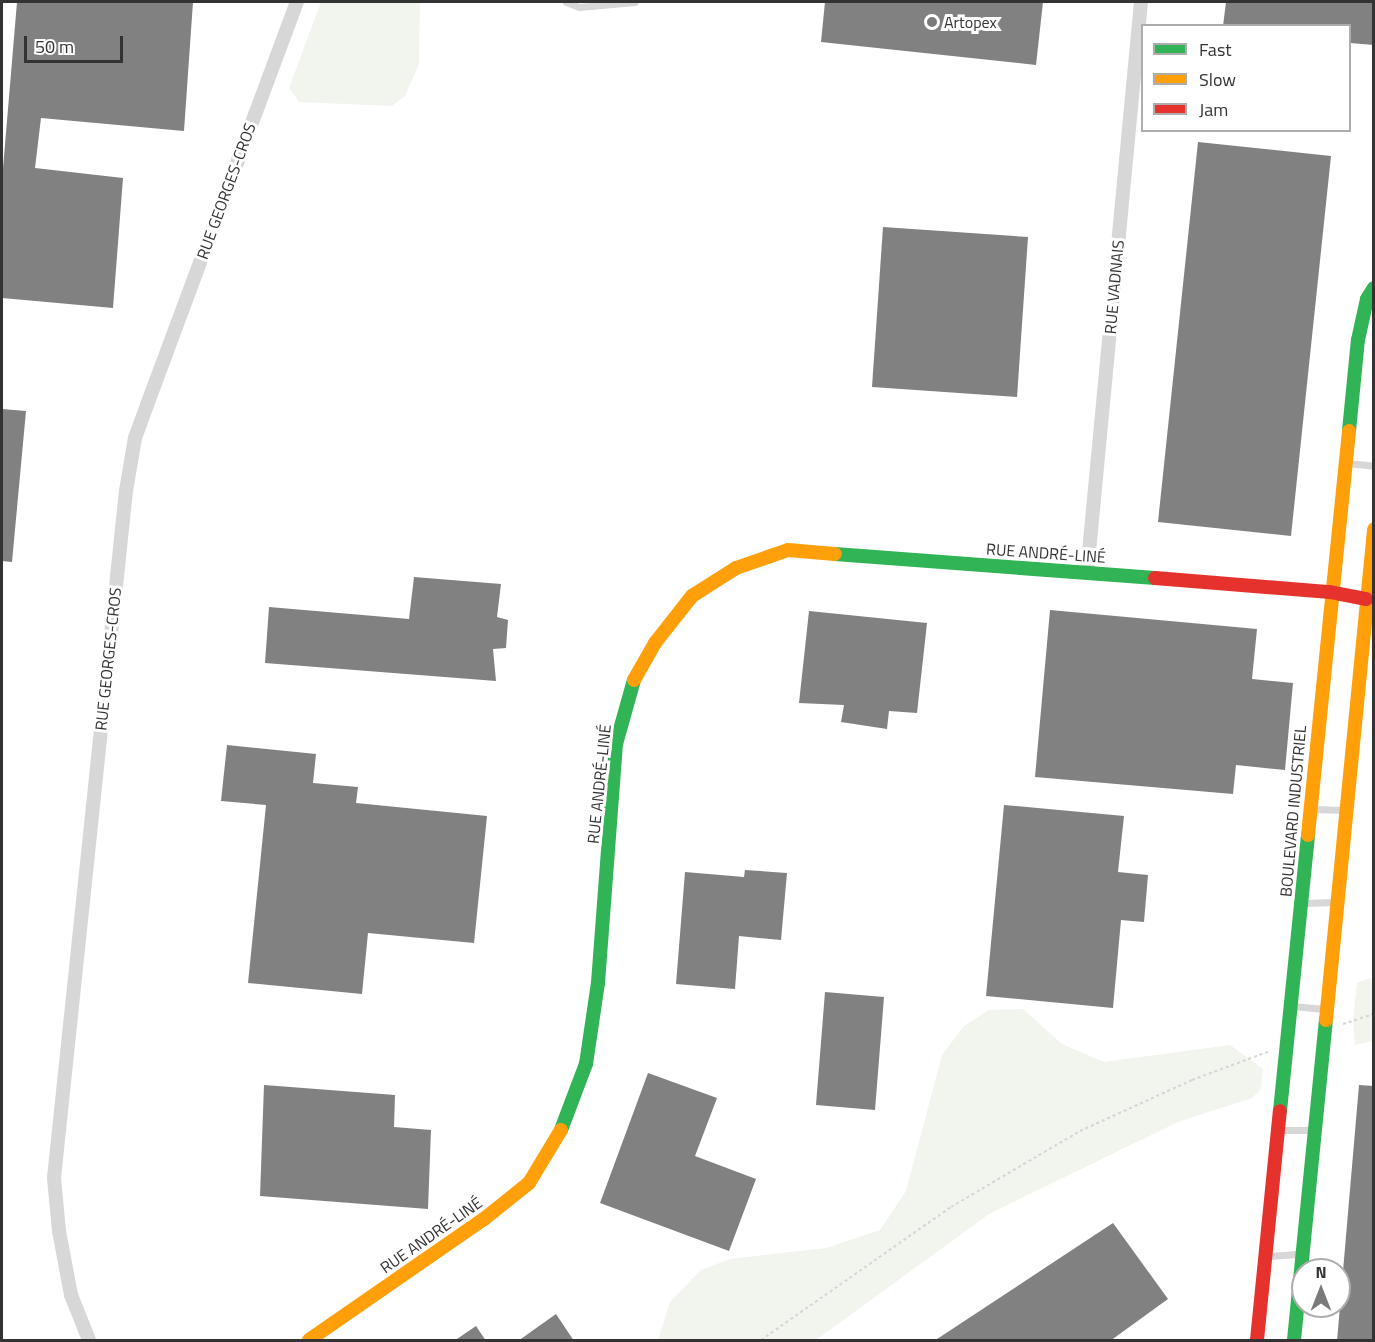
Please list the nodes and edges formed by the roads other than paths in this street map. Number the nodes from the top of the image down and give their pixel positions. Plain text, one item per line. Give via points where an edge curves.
1 (297, 2) edge
2 (566, 2) edge
3 (634, 2) edge
4 (1141, 2) edge
5 (1374, 288) edge
6 (1344, 463) junction
7 (1374, 466) edge
8 (1374, 529) edge
9 (1087, 573) junction
10 (1330, 592) junction
11 (1365, 599) junction
12 (1310, 809) junction
13 (1344, 810) junction
14 (1335, 902) junction
15 (1301, 903) junction
16 (1291, 1006) junction
17 (1324, 1009) junction
18 (1280, 1130) junction
19 (1313, 1130) junction
20 (1302, 1254) junction
21 (1266, 1257) junction
22 (89, 1341) edge
23 (309, 1341) edge
24 (1257, 1341) edge
25 (1293, 1341) edge

1 - 22 street, RUE GEORGES-CROS via 135,438 126,491 54,1178 71,1295
2 - 3 lane via 579,7
4 - 9 street, RUE VADNAIS
5 - 6 street, BOULEVARD INDUSTRIEL via 1367,299
6 - 7 lane
6 - 10 street, BOULEVARD INDUSTRIEL
8 - 11 street
9 - 10 street, RUE ANDRÉ-LINÉ
9 - 23 street, RUE ANDRÉ-LINÉ via 788,550 736,568 692,596 655,643 630,687 616,744 598,983 586,1064 558,1138 529,1183
10 - 11 street, RUE ANDRÉ-LINÉ
10 - 12 street, BOULEVARD INDUSTRIEL
11 - 13 street
12 - 13 lane
12 - 15 street, BOULEVARD INDUSTRIEL
13 - 14 street
14 - 15 lane
14 - 17 street
15 - 16 street, BOULEVARD INDUSTRIEL
16 - 17 lane
16 - 18 street, BOULEVARD INDUSTRIEL
17 - 19 street
18 - 19 lane
18 - 21 street, BOULEVARD INDUSTRIEL
19 - 20 street
20 - 21 lane
20 - 25 street
21 - 24 street, BOULEVARD INDUSTRIEL

